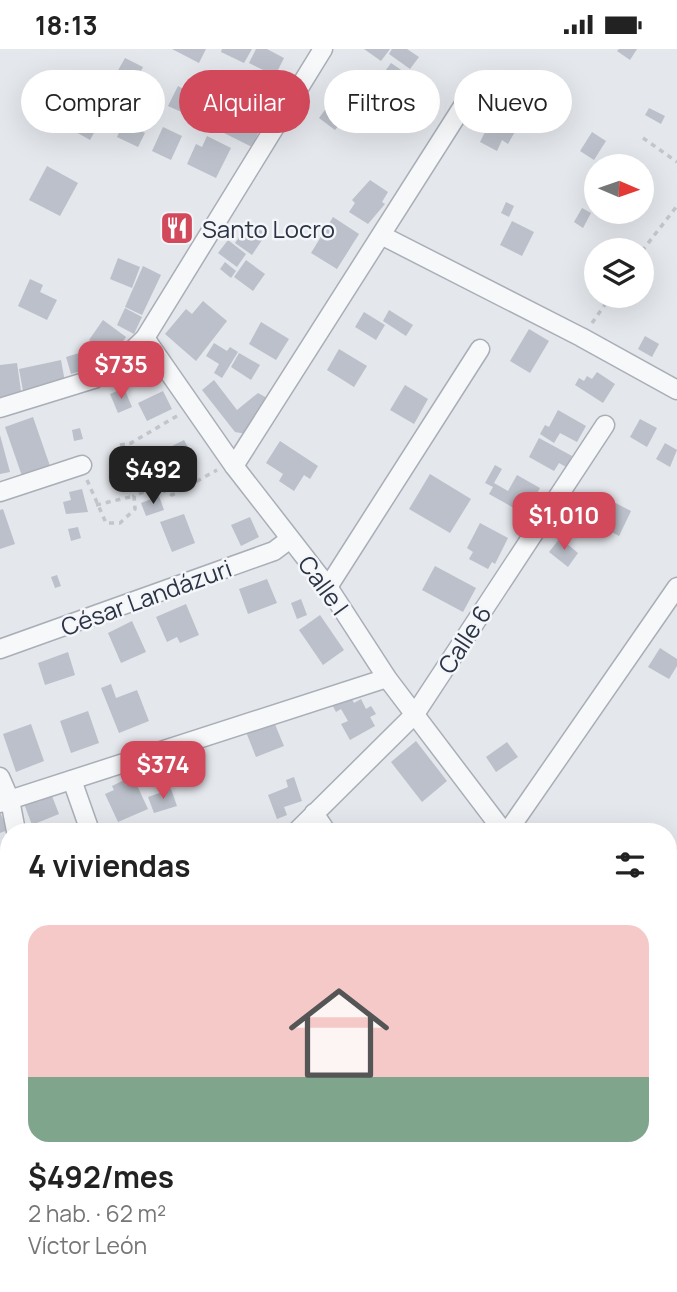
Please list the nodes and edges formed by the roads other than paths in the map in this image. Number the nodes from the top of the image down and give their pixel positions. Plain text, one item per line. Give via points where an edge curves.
1 (323, 49) edge
2 (454, 121) edge
3 (383, 236) junction
4 (145, 338) junction
5 (480, 349) dead end
6 (677, 390) edge
7 (0, 408) edge
8 (605, 425) dead end
9 (232, 464) junction
10 (82, 465) road end
11 (0, 492) edge
12 (290, 540) junction
13 (328, 587) junction
14 (677, 587) edge
15 (0, 649) edge
16 (387, 678) junction
17 (415, 714) junction
18 (0, 777) edge
19 (72, 780) junction
20 (5, 801) edge
21 (314, 813) junction
22 (13, 823) edge
23 (87, 823) edge
24 (305, 823) edge
25 (321, 823) edge
26 (497, 823) edge
27 (514, 823) edge

1 - 4 street
2 - 3 street
3 - 6 street
3 - 9 street
4 - 7 street via 94,379
4 - 9 street, Calle I
5 - 13 street
8 - 17 street, Calle 6
9 - 12 street, Calle I
10 - 11 street
12 - 13 street, Calle I
12 - 15 street, César Landázuri via 274,551
13 - 16 street, Calle I
14 - 27 street
16 - 17 street, Calle I
16 - 19 street
17 - 21 street, Calle 6
17 - 26 street, Calle I
18 - 20 street
19 - 20 street
19 - 23 street
20 - 22 street
21 - 24 street, Calle 6
21 - 25 street

